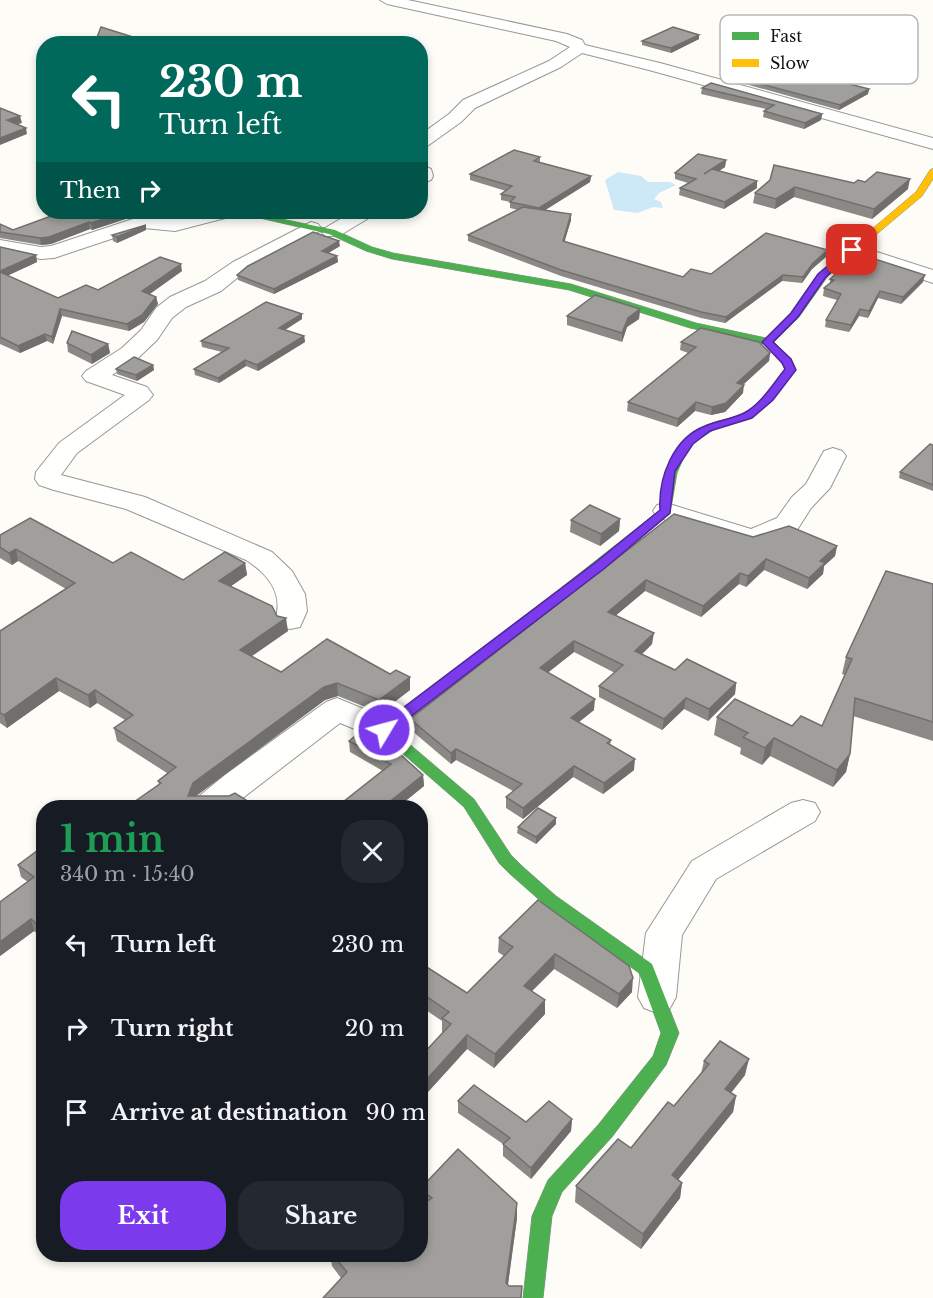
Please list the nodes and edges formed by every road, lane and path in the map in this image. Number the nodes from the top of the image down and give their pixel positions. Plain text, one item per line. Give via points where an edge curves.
1 (387, 0) edge
2 (579, 48) junction
3 (428, 137) edge
4 (933, 144) edge
5 (933, 172) edge
6 (199, 219) edge
7 (270, 219) edge
8 (348, 219) edge
9 (321, 230) junction
10 (0, 246) edge
11 (852, 250) junction
12 (933, 276) edge
13 (768, 342) junction
14 (833, 456) dead end
15 (666, 511) junction
16 (290, 620) dead end
17 (384, 730) junction
18 (215, 800) edge
19 (803, 812) dead end
20 (657, 997) junction
21 (533, 1298) edge

1 - 2 street via 561,37
2 - 3 street via 555,64 469,104
2 - 4 street
5 - 11 street via 919,194
6 - 10 street via 175,225 142,222 54,252
7 - 9 street
8 - 9 street
9 - 13 street via 392,256 571,287 694,326
9 - 16 street via 240,266 213,286 178,302 130,352 94,376 141,395 68,448 48,479 157,510 261,558 285,581 292,597 294,613
11 - 12 street
11 - 13 street via 821,276 795,315
13 - 15 street via 790,370 769,398 748,415 706,429 689,441 669,471
14 - 15 street via 817,488 801,502 787,524 752,537
15 - 17 street
17 - 18 street via 337,710
17 - 20 street via 469,803 516,870 550,900 646,969
19 - 20 street via 704,870 664,933
20 - 21 street via 670,1033 660,1060 605,1131 555,1186 542,1216

